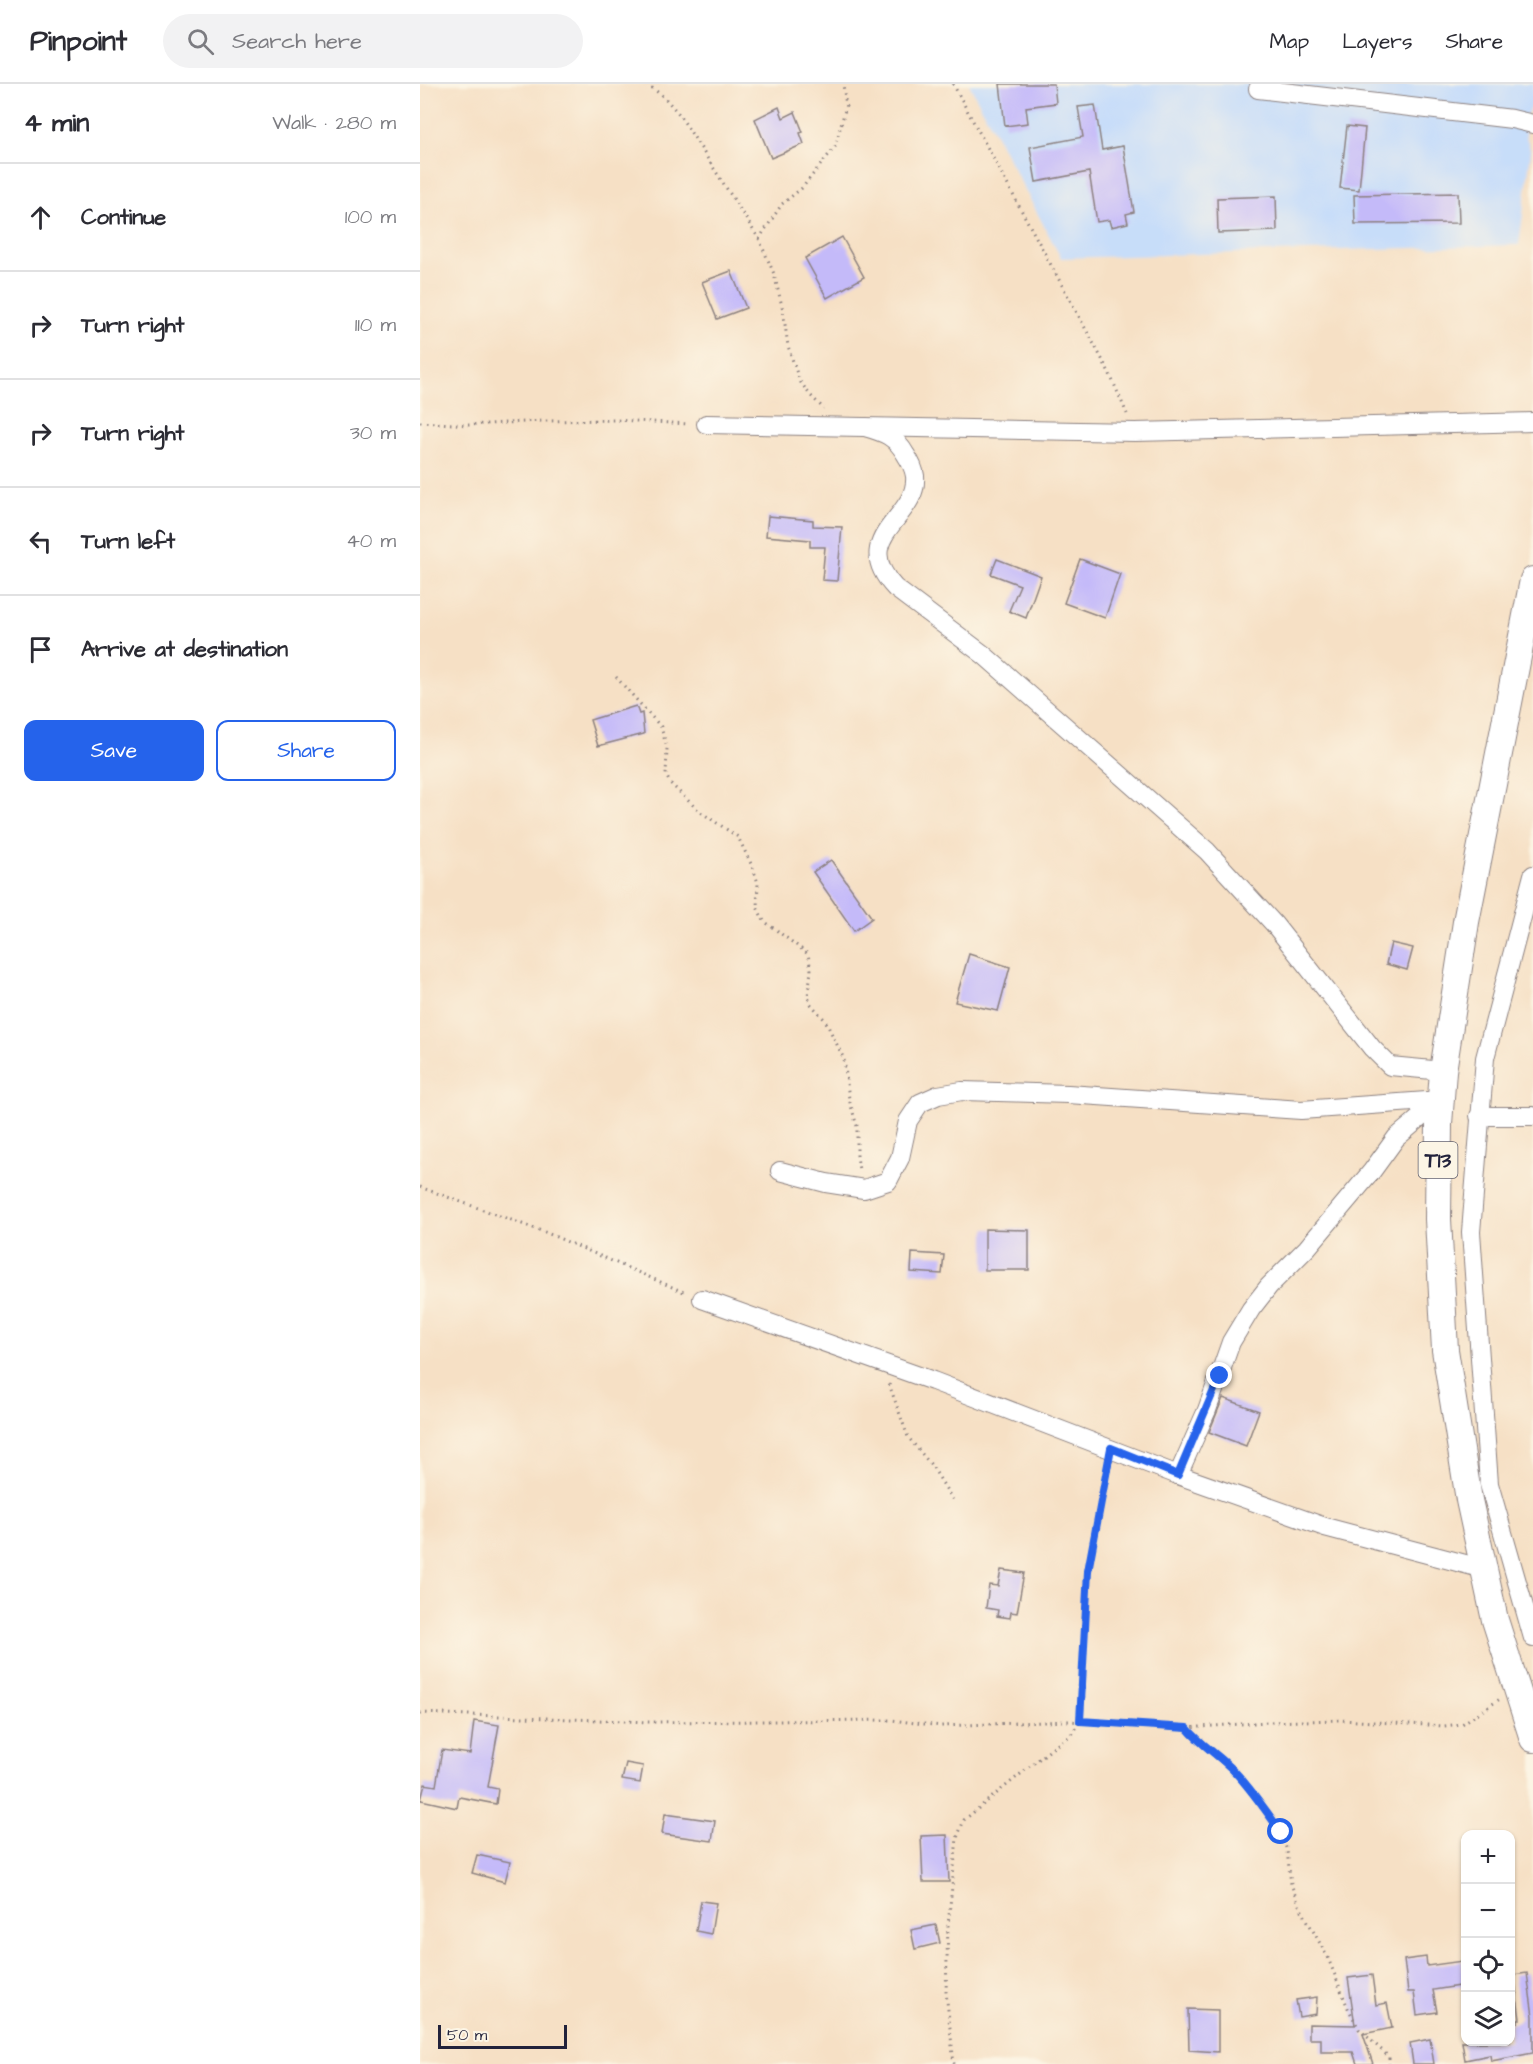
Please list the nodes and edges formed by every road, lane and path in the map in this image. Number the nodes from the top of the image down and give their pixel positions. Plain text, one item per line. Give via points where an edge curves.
1 (647, 84) edge
2 (843, 84) edge
3 (953, 84) edge
4 (1257, 89) dead end
5 (1533, 124) edge
6 (759, 239) junction
7 (1533, 422) edge
8 (420, 423) edge
9 (706, 424) joint
10 (842, 427) junction
11 (865, 427) junction
12 (1135, 432) junction
13 (1533, 580) edge
14 (616, 677) dead end
15 (1533, 875) edge
16 (1443, 1071) junction
17 (1441, 1100) junction
18 (1479, 1116) junction
19 (1533, 1116) edge
20 (780, 1171) dead end
21 (420, 1187) edge
22 (864, 1189) junction
23 (702, 1299) joint
24 (882, 1363) junction
25 (1111, 1448) junction
26 (1178, 1475) junction
27 (954, 1502) dead end
28 (1484, 1569) junction
29 (1533, 1638) edge
30 (1517, 1689) junction
31 (420, 1713) edge
32 (1080, 1721) junction
33 (1187, 1728) junction
34 (1533, 1738) edge
35 (954, 2064) edge
36 (1389, 2064) edge

1 - 6 path via 680,114
2 - 6 path via 846,106 835,147 802,188 782,204
3 - 12 path via 1109,372
4 - 5 street
6 - 10 path via 774,274 799,380
7 - 12 street
8 - 9 path via 617,420
9 - 10 street
10 - 11 street
11 - 12 street
11 - 16 street via 894,438 915,476 910,500 884,534 879,549 884,576 984,655 1207,851 1274,924 1390,1066
13 - 16 highway, T13 via 1466,922
14 - 22 path via 661,727 670,783 699,811 738,837 758,883 758,907 764,921 808,954 810,1003 825,1020 844,1059
15 - 18 street via 1485,1058
16 - 17 highway, T13
17 - 22 street via 1301,1110 962,1090 920,1102 908,1121 900,1158 888,1181
17 - 26 street via 1396,1138 1307,1248 1251,1309 1231,1342
17 - 28 highway, T13 via 1437,1219 1445,1350
18 - 19 street
18 - 29 street via 1471,1232 1489,1484
20 - 22 street
21 - 23 path via 547,1233
23 - 24 street
24 - 25 street
24 - 27 path via 908,1437
25 - 26 street
25 - 32 path via 1088,1571
26 - 28 street via 1325,1527
28 - 30 highway, T13
30 - 33 path via 1462,1724 1414,1726 1341,1720
30 - 34 highway, T13
31 - 32 path via 649,1722 891,1720 941,1726
32 - 33 path
32 - 35 path via 1070,1736 964,1821 957,1838 946,1992
33 - 36 path via 1236,1773 1281,1832 1299,1905 1328,1958 1353,2018 1389,2057

